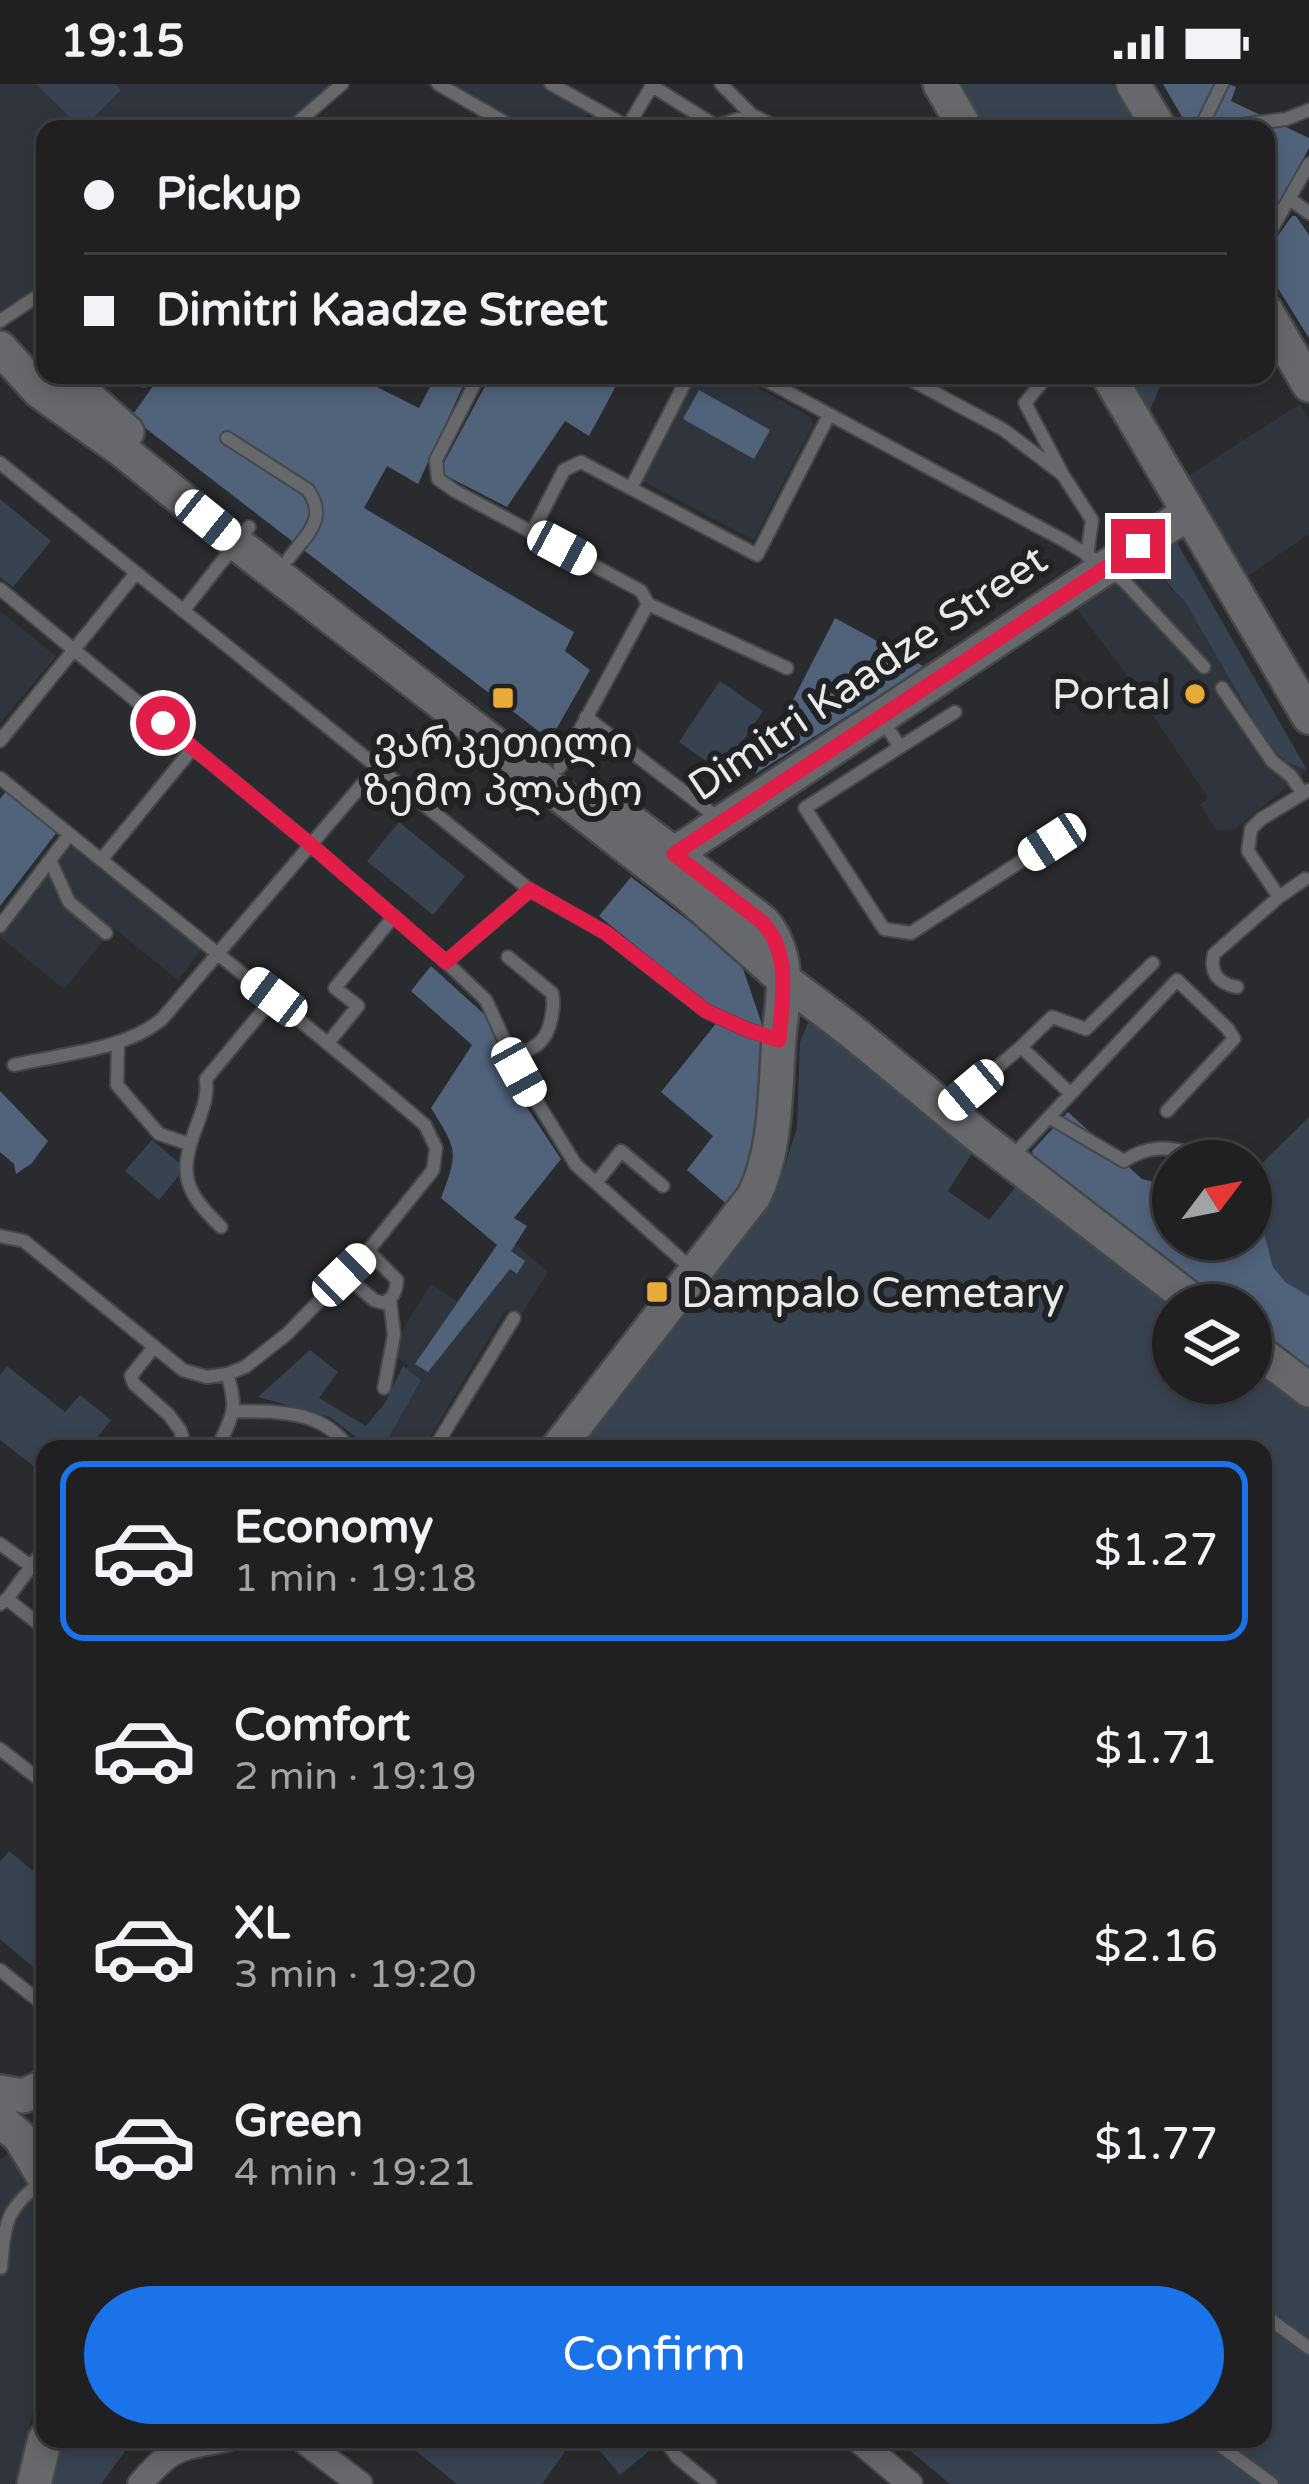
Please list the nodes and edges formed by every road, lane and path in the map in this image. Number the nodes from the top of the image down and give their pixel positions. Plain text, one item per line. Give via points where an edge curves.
1 (342, 84) edge
2 (438, 84) edge
3 (551, 84) edge
4 (721, 84) edge
5 (940, 84) edge
6 (1133, 84) edge
7 (1222, 84) edge
8 (652, 85) edge
9 (1309, 110) edge
10 (752, 115) junction
11 (300, 120) edge
12 (500, 120) edge
13 (613, 120) edge
14 (632, 120) edge
15 (705, 120) edge
16 (739, 120) edge
17 (762, 120) edge
18 (961, 120) edge
19 (1155, 120) edge
20 (1204, 120) edge
21 (1275, 120) edge
22 (1309, 164) edge
23 (1289, 200) junction
24 (1309, 213) edge
25 (1275, 223) edge
26 (36, 299) edge
27 (0, 321) edge
28 (1275, 326) edge
29 (0, 338) edge
30 (0, 348) edge
31 (36, 358) edge
32 (73, 384) edge
33 (474, 384) edge
34 (684, 384) edge
35 (772, 384) edge
36 (922, 384) edge
37 (1041, 384) edge
38 (1113, 384) edge
39 (1309, 385) edge
40 (830, 416) junction
41 (227, 438) dead end
42 (0, 463) edge
43 (1064, 475) junction
44 (631, 488) junction
45 (1189, 513) junction
46 (532, 532) junction
47 (243, 535) junction
48 (289, 558) junction
49 (1097, 561) junction
50 (136, 573) junction
51 (0, 590) edge
52 (648, 604) junction
53 (183, 610) junction
54 (73, 649) junction
55 (1204, 667) dead end
56 (787, 668) dead end
57 (1222, 688) dead end
58 (955, 712) dead end
59 (586, 717) junction
60 (880, 717) junction
61 (1309, 717) edge
62 (0, 740) edge
63 (899, 746) junction
64 (193, 748) junction
65 (377, 766) junction
66 (560, 767) junction
67 (0, 778) edge
68 (1306, 792) edge
69 (723, 822) junction
70 (69, 835) junction
71 (1052, 842) dead end
72 (311, 845) junction
73 (50, 860) junction
74 (101, 860) junction
75 (667, 863) junction
76 (1305, 879) dead end
77 (530, 890) junction
78 (1279, 897) junction
79 (394, 916) junction
80 (0, 926) edge
81 (772, 932) junction
82 (106, 933) dead end
83 (217, 955) junction
84 (508, 957) dead end
85 (446, 962) junction
86 (1153, 963) dead end
87 (784, 980) junction
88 (819, 986) junction
89 (1237, 987) dead end
90 (274, 997) junction
91 (850, 1030) junction
92 (779, 1040) junction
93 (118, 1042) junction
94 (328, 1043) junction
95 (1021, 1047) junction
96 (513, 1057) junction
97 (14, 1065) dead end
98 (1070, 1094) junction
99 (946, 1111) junction
100 (1167, 1111) dead end
101 (1049, 1117) junction
102 (189, 1144) junction
103 (1152, 1148) edge
104 (1010, 1160) junction
105 (596, 1183) junction
106 (663, 1186) dead end
107 (221, 1226) dead end
108 (0, 1236) edge
109 (368, 1251) junction
110 (694, 1270) junction
111 (344, 1275) junction
112 (1171, 1284) edge
113 (390, 1300) junction
114 (514, 1318) dead end
115 (154, 1347) junction
116 (1272, 1362) edge
117 (227, 1374) junction
118 (384, 1388) dead end
119 (1309, 1390) edge
120 (234, 1411) junction
121 (181, 1440) edge
122 (222, 1440) edge
123 (342, 1440) edge
124 (439, 1440) edge
125 (564, 1440) edge
126 (0, 1544) edge
127 (36, 1560) edge
128 (32, 1566) junction
129 (4, 1602) edge
130 (36, 1623) edge
131 (0, 1749) edge
132 (36, 1777) edge
133 (0, 1970) edge
134 (36, 1999) edge
135 (25, 2110) edge
136 (36, 2148) edge
137 (36, 2187) edge
138 (1, 2268) edge
139 (1272, 2321) edge
140 (1309, 2348) edge
141 (43, 2448) edge
142 (184, 2448) edge
143 (313, 2448) edge
144 (670, 2448) edge
145 (868, 2448) edge
146 (1223, 2448) edge
147 (708, 2483) edge
148 (34, 2484) edge
149 (140, 2484) edge
150 (360, 2484) edge
151 (910, 2484) edge
152 (1272, 2484) edge

1 - 11 lane
2 - 12 lane
3 - 13 lane
4 - 10 lane
5 - 18 street
6 - 19 street
7 - 20 lane
8 - 14 lane
8 - 15 lane
9 - 21 lane
10 - 16 lane
10 - 17 lane
22 - 23 lane
23 - 24 lane
23 - 25 lane
26 - 27 lane
28 - 39 street
29 - 31 street
30 - 47 street via 40,392
32 - 47 street
33 - 46 lane via 436,460 438,478
34 - 44 lane
35 - 40 lane
36 - 43 lane
37 - 43 lane via 1025,404
38 - 45 street
40 - 44 lane via 757,555
40 - 49 lane
41 - 48 lane via 316,502 315,523
42 - 50 lane
43 - 49 lane via 1092,520
44 - 46 lane via 581,462 564,470
45 - 49 street, Dimitri Kaadze Street
45 - 61 street
46 - 52 lane via 640,590
47 - 48 street
47 - 53 lane
47 - 75 street
48 - 66 street
49 - 55 lane
49 - 60 street, Dimitri Kaadze Street
50 - 53 lane
50 - 54 lane
51 - 54 lane
52 - 56 lane
52 - 59 lane
53 - 65 lane
54 - 62 lane
54 - 64 lane
57 - 68 lane via 1272,761
58 - 63 lane
59 - 66 lane
59 - 69 lane
60 - 63 lane
60 - 69 street, Dimitri Kaadze Street
63 - 71 lane via 805,808 884,929 911,933
64 - 72 lane
64 - 74 lane
65 - 72 lane
65 - 77 lane
66 - 75 street
67 - 70 lane
68 - 78 lane via 1251,829 1248,851
69 - 75 street, Dimitri Kaadze Street
70 - 73 lane
70 - 74 lane
72 - 79 lane
72 - 83 lane
73 - 80 lane
73 - 82 lane via 69,902
74 - 83 lane
75 - 81 street
75 - 87 street
76 - 78 lane
77 - 85 lane
77 - 92 lane via 606,933 706,1011
78 - 89 lane via 1214,954 1216,977
79 - 85 lane
79 - 94 lane via 335,988 358,1006
81 - 87 street
81 - 88 street
83 - 90 lane
83 - 93 lane via 162,1019
84 - 96 lane via 555,1000 546,1034
85 - 96 lane via 487,1000
86 - 95 lane via 1086,1029 1052,1018
87 - 88 street
87 - 91 street
87 - 92 street
88 - 91 street
90 - 94 lane
90 - 102 lane via 206,1079
91 - 99 street
92 - 110 street via 762,1179
93 - 97 lane
93 - 102 lane via 117,1085 159,1134
94 - 109 lane via 425,1125 436,1148 433,1170
95 - 98 lane
95 - 99 lane
96 - 105 lane via 576,1166
98 - 100 lane via 1177,980 1234,1039
98 - 101 lane
99 - 104 street
101 - 103 lane via 1124,1161
101 - 104 lane
102 - 107 lane via 190,1191
104 - 112 street
105 - 106 lane via 621,1151
105 - 110 lane
108 - 115 lane via 24,1241
109 - 111 lane
109 - 113 lane via 397,1280
110 - 125 street
111 - 113 lane via 374,1300
111 - 117 lane via 287,1334
113 - 118 lane via 394,1335
114 - 124 lane
115 - 117 lane via 183,1370
115 - 121 lane via 131,1376 176,1422
116 - 119 street
117 - 120 lane
120 - 122 lane
120 - 123 lane via 304,1415
126 - 128 lane
127 - 128 lane
128 - 129 lane
129 - 130 lane
131 - 132 lane
133 - 134 lane
135 - 136 street
137 - 138 lane via 5,2222
139 - 140 lane
141 - 148 street
142 - 149 street via 163,2457
143 - 150 street
144 - 147 lane
145 - 151 street
146 - 152 lane

